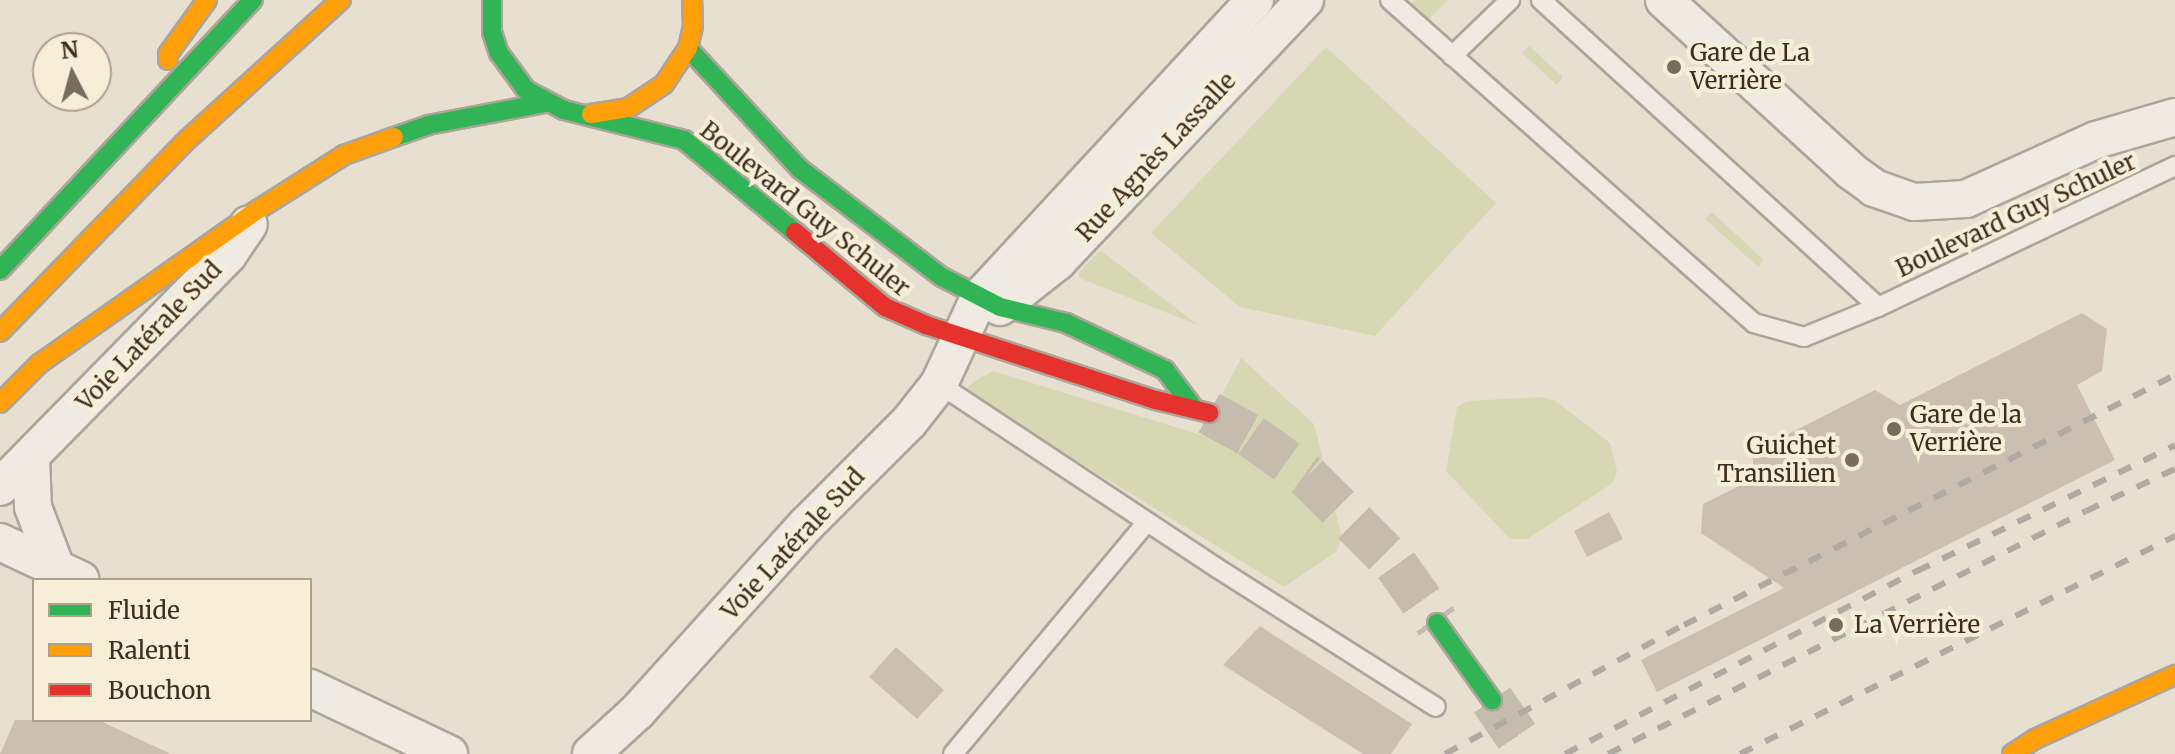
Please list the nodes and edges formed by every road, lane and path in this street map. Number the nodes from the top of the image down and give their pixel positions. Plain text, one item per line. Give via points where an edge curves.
1 (207, 0) edge
2 (253, 0) edge
3 (341, 0) edge
4 (492, 0) edge
5 (1255, 0) edge
6 (1305, 0) edge
7 (1390, 0) edge
8 (1510, 0) edge
9 (1541, 0) edge
10 (1664, 0) edge
11 (694, 1) edge
12 (688, 48) junction
13 (1452, 56) junction
14 (169, 90) junction
15 (544, 103) junction
16 (585, 114) junction
17 (2173, 122) edge
18 (684, 140) junction
19 (2175, 166) edge
20 (767, 183) dead end
21 (259, 209) junction
22 (0, 270) edge
23 (1878, 307) junction
24 (974, 313) junction
25 (0, 332) edge
26 (939, 384) junction
27 (0, 403) edge
28 (31, 457) junction
29 (0, 487) edge
30 (1147, 522) junction
31 (0, 542) edge
32 (68, 574) edge
33 (1437, 623) tunnel mouth
34 (2175, 675) edge
35 (312, 689) edge
36 (1492, 700) tunnel mouth
37 (1436, 707) dead end
38 (449, 754) edge
39 (591, 754) edge
40 (953, 754) edge
41 (2012, 754) edge

1 - 14 street via 168,54
2 - 14 street
3 - 25 street via 188,139
4 - 15 street, Boulevard Guy Schuler via 492,32 499,53 526,90
5 - 24 street, Rue Agnès Lassalle
6 - 24 street, Rue Agnès Lassalle via 1066,253
7 - 13 lane, Boulevard Guy Schuler
8 - 13 lane
9 - 23 lane
10 - 17 street via 1851,171 1874,188 1914,202 1966,199 2096,140
11 - 12 street, Boulevard Guy Schuler
12 - 16 street, Boulevard Guy Schuler via 664,84 647,98 628,108
12 - 24 street, Boulevard Guy Schuler via 800,169 942,277
13 - 23 lane, Boulevard Guy Schuler via 1754,323 1804,337
14 - 22 street
15 - 16 street, Boulevard Guy Schuler
15 - 21 street via 428,125 344,155
16 - 18 street, Boulevard Guy Schuler
18 - 20 street
18 - 24 street, Boulevard Guy Schuler via 885,307 902,317
19 - 23 lane, Boulevard Guy Schuler
21 - 27 street via 39,364
21 - 28 street, Voie Latérale Sud via 228,255
24 - 24 street via 1066,323 1165,370 1201,410 1156,400
24 - 26 street, Voie Latérale Sud
26 - 30 lane
26 - 39 street, Voie Latérale Sud via 637,712
28 - 29 street, Voie Latérale Sud
28 - 32 street via 33,507
30 - 37 lane
30 - 40 lane
31 - 32 street
33 - 36 street
34 - 41 street
35 - 38 street

